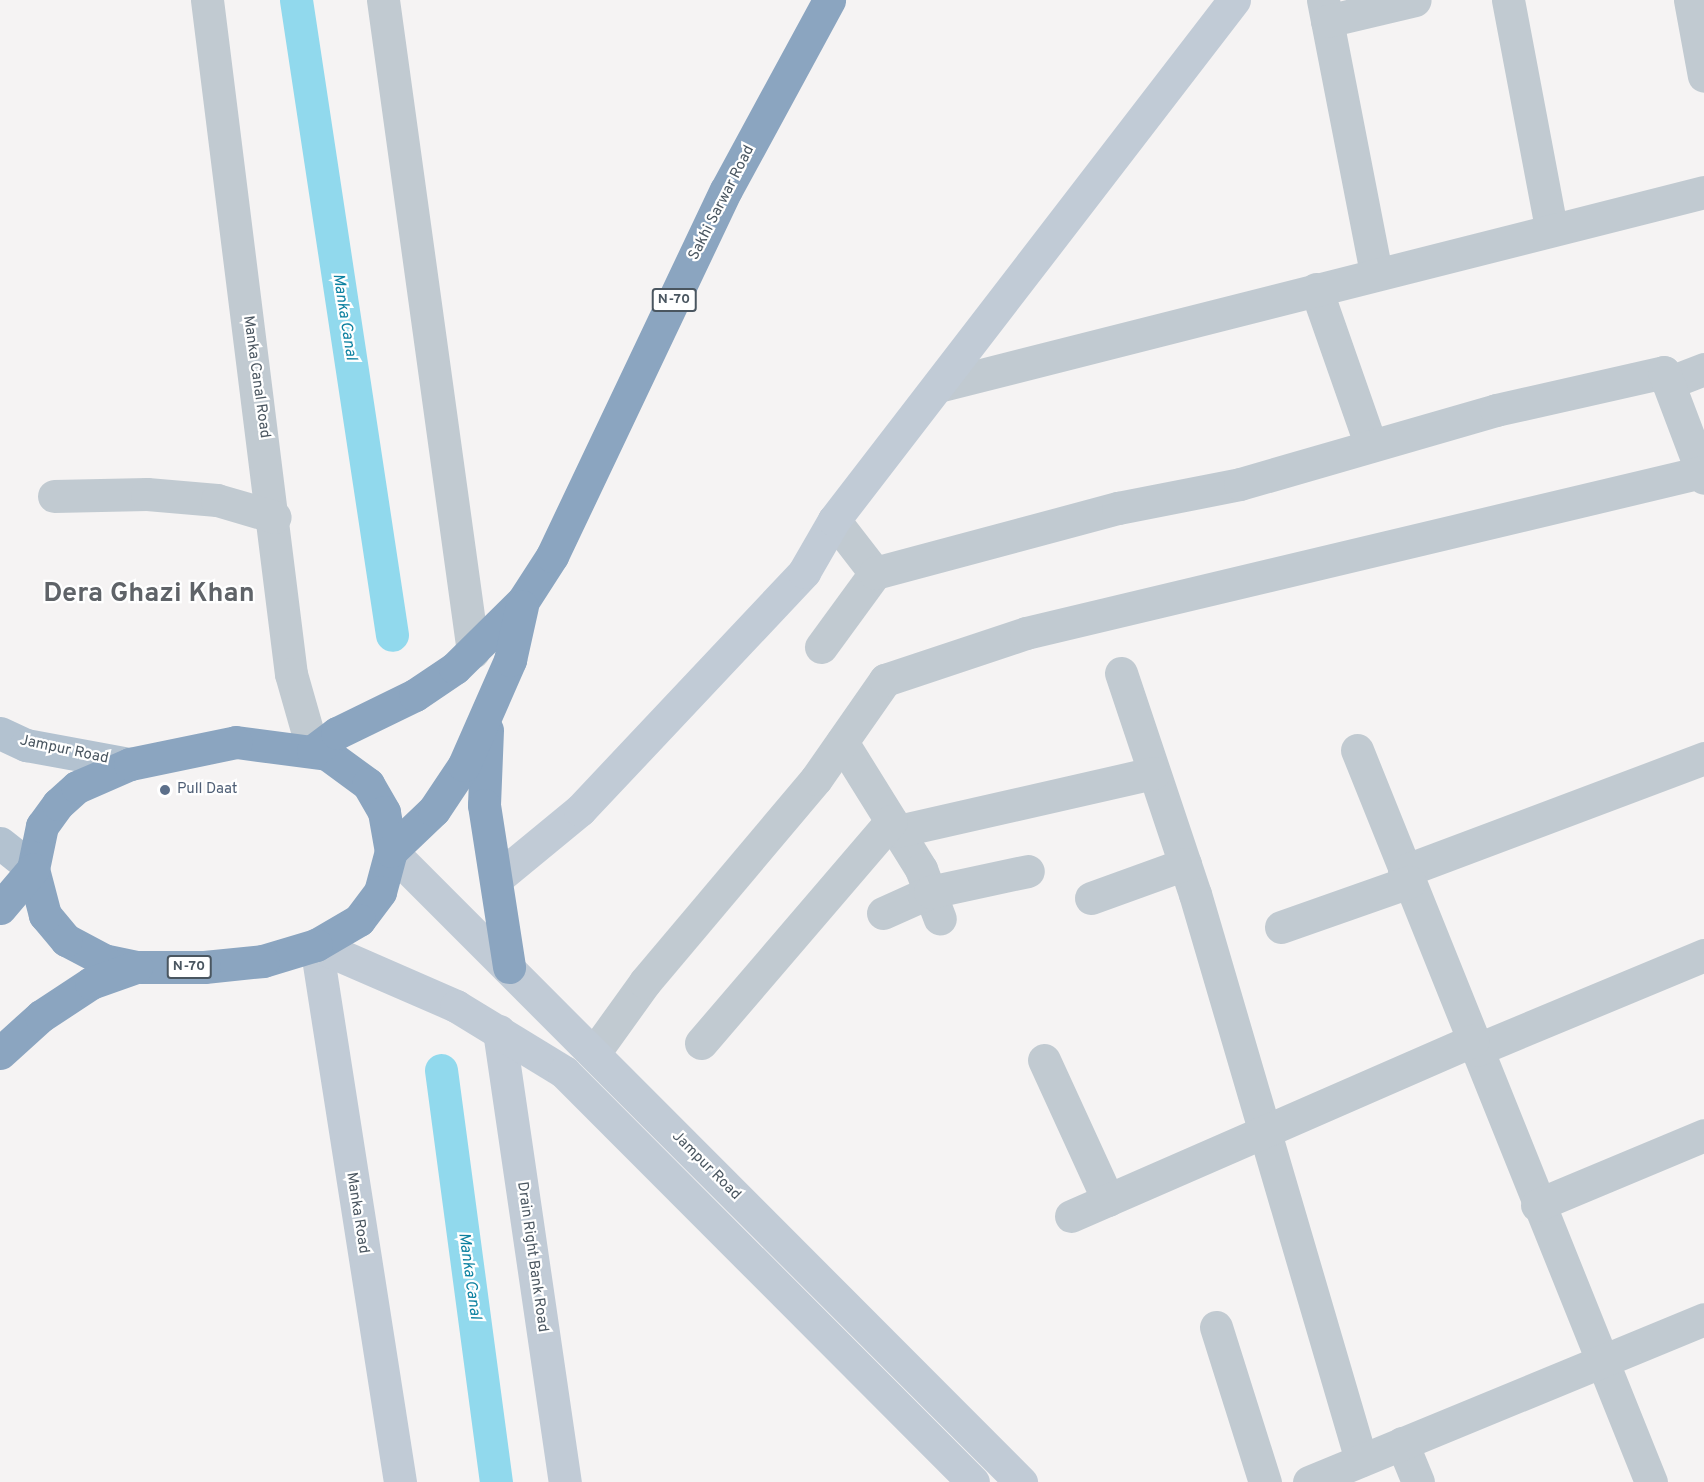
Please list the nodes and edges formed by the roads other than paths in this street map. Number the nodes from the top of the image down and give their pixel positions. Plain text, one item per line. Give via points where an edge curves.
1 (207, 0) edge
2 (383, 0) edge
3 (829, 0) edge
4 (1234, 0) edge
5 (1415, 0) edge
6 (1508, 0) edge
7 (1690, 0) edge
8 (1325, 10) edge
9 (1700, 38) edge
10 (1704, 76) edge
11 (1704, 192) edge
12 (1551, 228) junction
13 (1376, 273) junction
14 (1317, 289) junction
15 (1704, 369) edge
16 (1668, 383) junction
17 (942, 385) junction
18 (1371, 446) junction
19 (1703, 475) edge
20 (54, 496) dead end
21 (275, 517) junction
22 (834, 520) junction
23 (875, 573) junction
24 (523, 601) junction
25 (821, 647) dead end
26 (473, 652) junction
27 (1121, 673) dead end
28 (489, 717) junction
29 (0, 733) edge
30 (842, 742) junction
31 (1357, 750) dead end
32 (314, 751) junction
33 (1704, 758) edge
34 (130, 764) junction
35 (1154, 773) junction
36 (895, 826) junction
37 (0, 843) edge
38 (391, 851) junction
39 (1185, 864) junction
40 (33, 869) junction
41 (1028, 871) dead end
42 (1407, 876) junction
43 (496, 879) junction
44 (1091, 898) dead end
45 (935, 905) junction
46 (0, 908) edge
47 (883, 913) dead end
48 (1281, 927) dead end
49 (316, 945) junction
50 (1704, 955) edge
51 (136, 967) junction
52 (509, 967) junction
53 (500, 1031) junction
54 (701, 1043) dead end
55 (1474, 1046) junction
56 (0, 1053) edge
57 (594, 1053) junction
58 (1044, 1060) dead end
59 (1264, 1130) junction
60 (1704, 1135) edge
61 (1108, 1200) junction
62 (1537, 1205) junction
63 (1071, 1216) dead end
64 (1704, 1319) edge
65 (1216, 1327) dead end
66 (1599, 1362) junction
67 (1402, 1443) junction
68 (1361, 1460) junction
69 (400, 1482) edge
70 (565, 1482) edge
71 (973, 1482) edge
72 (1021, 1482) edge
73 (1265, 1482) edge
74 (1309, 1482) edge
75 (1418, 1482) edge
76 (1651, 1482) edge

1 - 21 street, Manka Canal Road
2 - 26 street
3 - 24 highway, Sakhi Sarwar Road / N-70 via 726,190 552,556
4 - 17 main road
5 - 8 street
6 - 12 street
7 - 9 street
8 - 13 street
9 - 10 street
11 - 12 street
12 - 13 street
13 - 14 street
14 - 17 street
14 - 18 street
15 - 16 street
16 - 18 street via 1664,372
16 - 19 street
17 - 22 main road
18 - 23 street via 1240,484 1118,508
19 - 30 street via 1026,633 885,680
20 - 21 street via 147,494 217,500
21 - 32 street, Manka Canal Road via 291,674
22 - 23 street
22 - 43 main road via 804,572 669,718 580,810
23 - 25 street
24 - 26 highway, Sakhi Sarwar Road / N-70
24 - 28 highway, Sakhi Sarwar Road / N-70
26 - 32 highway, Sakhi Sarwar Road / N-70 via 415,695 337,733
27 - 35 street
28 - 38 highway, Sakhi Sarwar Road / N-70 via 434,810
28 - 43 highway via 484,804
29 - 34 main road, Jampur Road via 26,745
30 - 36 street
30 - 57 street via 645,982
31 - 42 street
32 - 34 highway, N-70 via 236,742
32 - 38 highway, N-70 via 346,764 368,784 384,812
33 - 42 street
34 - 40 highway, N-70 via 77,787 58,804 42,826
35 - 36 street
35 - 39 street
36 - 45 street
36 - 54 street
37 - 40 main road
38 - 49 highway, N-70 via 380,892 359,920
38 - 52 main road, Jampur Road
39 - 44 street
39 - 59 street
40 - 46 highway, N-70
40 - 51 highway, N-70 via 45,915 66,940 104,960
41 - 45 street
42 - 48 street
42 - 55 street
43 - 52 highway
45 - 47 street
49 - 51 highway, N-70 via 262,961
49 - 53 main road, Jampur Road via 411,984
49 - 69 main road, Manka Road
50 - 55 street
51 - 56 highway, N-70 via 91,983 41,1016
52 - 57 main road, Jampur Road
53 - 70 main road, Drain Right Bank Road
53 - 71 main road, Jampur Road via 564,1072 607,1110
55 - 59 street
55 - 62 street
57 - 72 main road, Jampur Road
58 - 61 street
59 - 61 street
59 - 68 street
60 - 62 street
61 - 63 street
62 - 66 street
64 - 66 street
65 - 73 street
66 - 67 street
66 - 76 street
67 - 68 street
67 - 75 street
68 - 74 street

